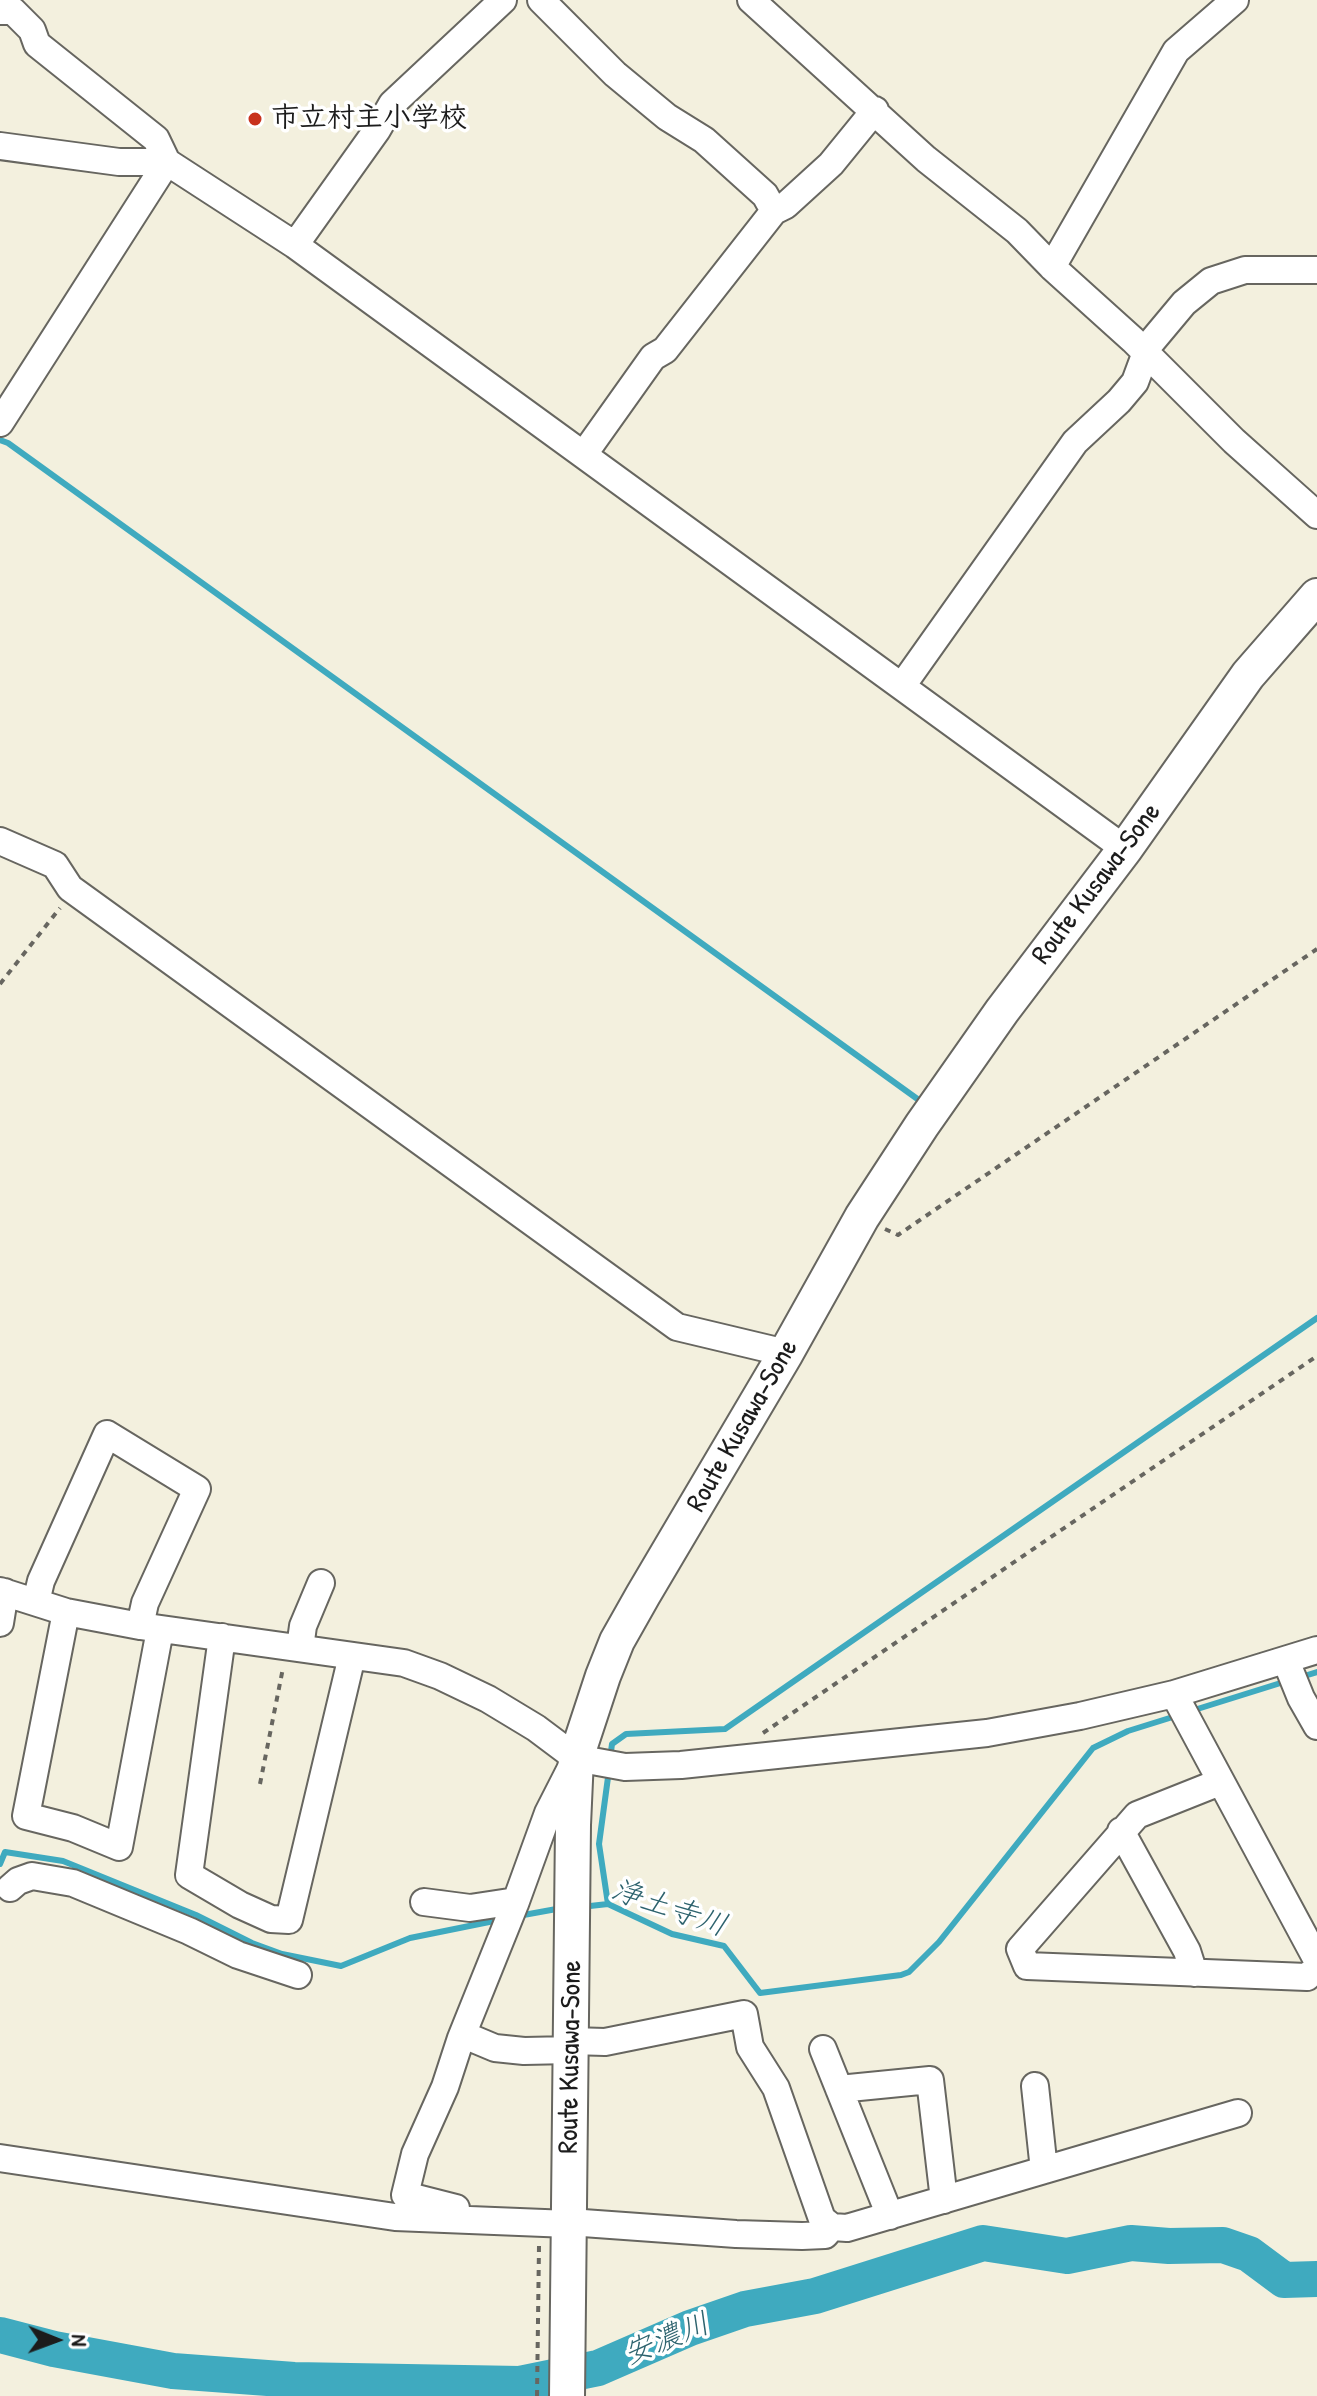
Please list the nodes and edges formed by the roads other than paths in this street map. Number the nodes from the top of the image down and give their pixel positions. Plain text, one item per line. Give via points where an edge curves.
1 (503, 0) edge
2 (541, 0) edge
3 (751, 0) edge
4 (1235, 0) edge
5 (0, 11) edge
6 (875, 110) junction
7 (0, 146) edge
8 (167, 162) junction
9 (774, 211) junction
10 (295, 245) junction
11 (1052, 267) junction
12 (1317, 270) edge
13 (1144, 354) junction
14 (0, 423) edge
15 (584, 454) junction
16 (1317, 515) edge
17 (1317, 596) edge
18 (902, 686) junction
19 (0, 841) edge
20 (1125, 849) junction
21 (786, 1353) junction
22 (321, 1583) dead end
23 (3, 1591) edge
24 (36, 1602) junction
25 (66, 1612) junction
26 (0, 1623) edge
27 (150, 1628) junction
28 (222, 1637) junction
29 (293, 1647) junction
30 (1317, 1650) edge
31 (352, 1656) junction
32 (1286, 1661) junction
33 (1174, 1694) junction
34 (1317, 1726) edge
35 (576, 1758) junction
36 (1220, 1782) junction
37 (1121, 1831) junction
38 (4, 1888) edge
39 (424, 1902) dead end
40 (516, 1903) junction
41 (1317, 1960) edge
42 (1317, 1968) edge
43 (1194, 1973) junction
44 (298, 1975) dead end
45 (464, 2035) junction
46 (571, 2046) junction
47 (823, 2049) dead end
48 (1035, 2086) dead end
49 (839, 2089) junction
50 (1238, 2113) dead end
51 (0, 2158) edge
52 (1044, 2170) junction
53 (944, 2200) junction
54 (890, 2216) junction
55 (477, 2221) junction
56 (559, 2223) junction
57 (832, 2227) junction
58 (567, 2396) edge

1 - 10 street via 392,104
2 - 9 street via 615,74 704,140 765,195
3 - 6 street
4 - 11 street via 1176,51
5 - 8 street via 13,11 32,30 37,44 156,139
6 - 9 street via 831,164
6 - 11 street
7 - 8 street via 119,162
8 - 10 street
8 - 14 street
9 - 15 street via 665,350 653,357
10 - 15 street
11 - 13 street
12 - 13 street via 1245,270 1211,281 1184,303
13 - 16 street
13 - 18 street via 1135,382 1075,442
15 - 18 street
17 - 20 main road, Route Kusawa-Sone via 1248,675
18 - 20 street
19 - 21 street via 55,865 70,888 677,1327
20 - 21 main road, Route Kusawa-Sone via 922,1125 862,1217
21 - 35 main road, Route Kusawa-Sone via 617,1641
22 - 29 street
23 - 24 street
23 - 26 street
24 - 25 street
24 - 27 street via 107,1434 197,1489 145,1603
25 - 27 street
25 - 27 street via 26,1816 119,1847
27 - 28 street
28 - 29 street
28 - 31 street via 189,1875 271,1919 289,1920
29 - 31 street
30 - 32 street
31 - 35 street via 404,1663 440,1676 488,1699
32 - 33 street
32 - 34 street
33 - 35 street via 987,1733 681,1765 625,1767
33 - 36 street
35 - 40 street via 548,1813
35 - 46 main road, Route Kusawa-Sone
36 - 37 street via 1137,1815
36 - 41 street
37 - 43 street
37 - 43 street via 1020,1949 1027,1966
38 - 44 street via 32,1876 73,1883 238,1955
39 - 40 street via 470,1908
40 - 45 street
42 - 43 street via 1307,1977
45 - 46 street via 495,2048
45 - 55 street via 415,2154 405,2195 456,2208
46 - 56 main road, Route Kusawa-Sone
46 - 57 street via 744,2014 750,2047 776,2088 822,2219
47 - 49 street
48 - 52 street
49 - 53 street via 930,2080
49 - 54 street
50 - 52 street
51 - 55 street via 395,2217
52 - 53 street
53 - 54 street
54 - 57 street
55 - 56 street
56 - 57 street via 802,2236 825,2235
56 - 58 main road, Route Kusawa-Sone

